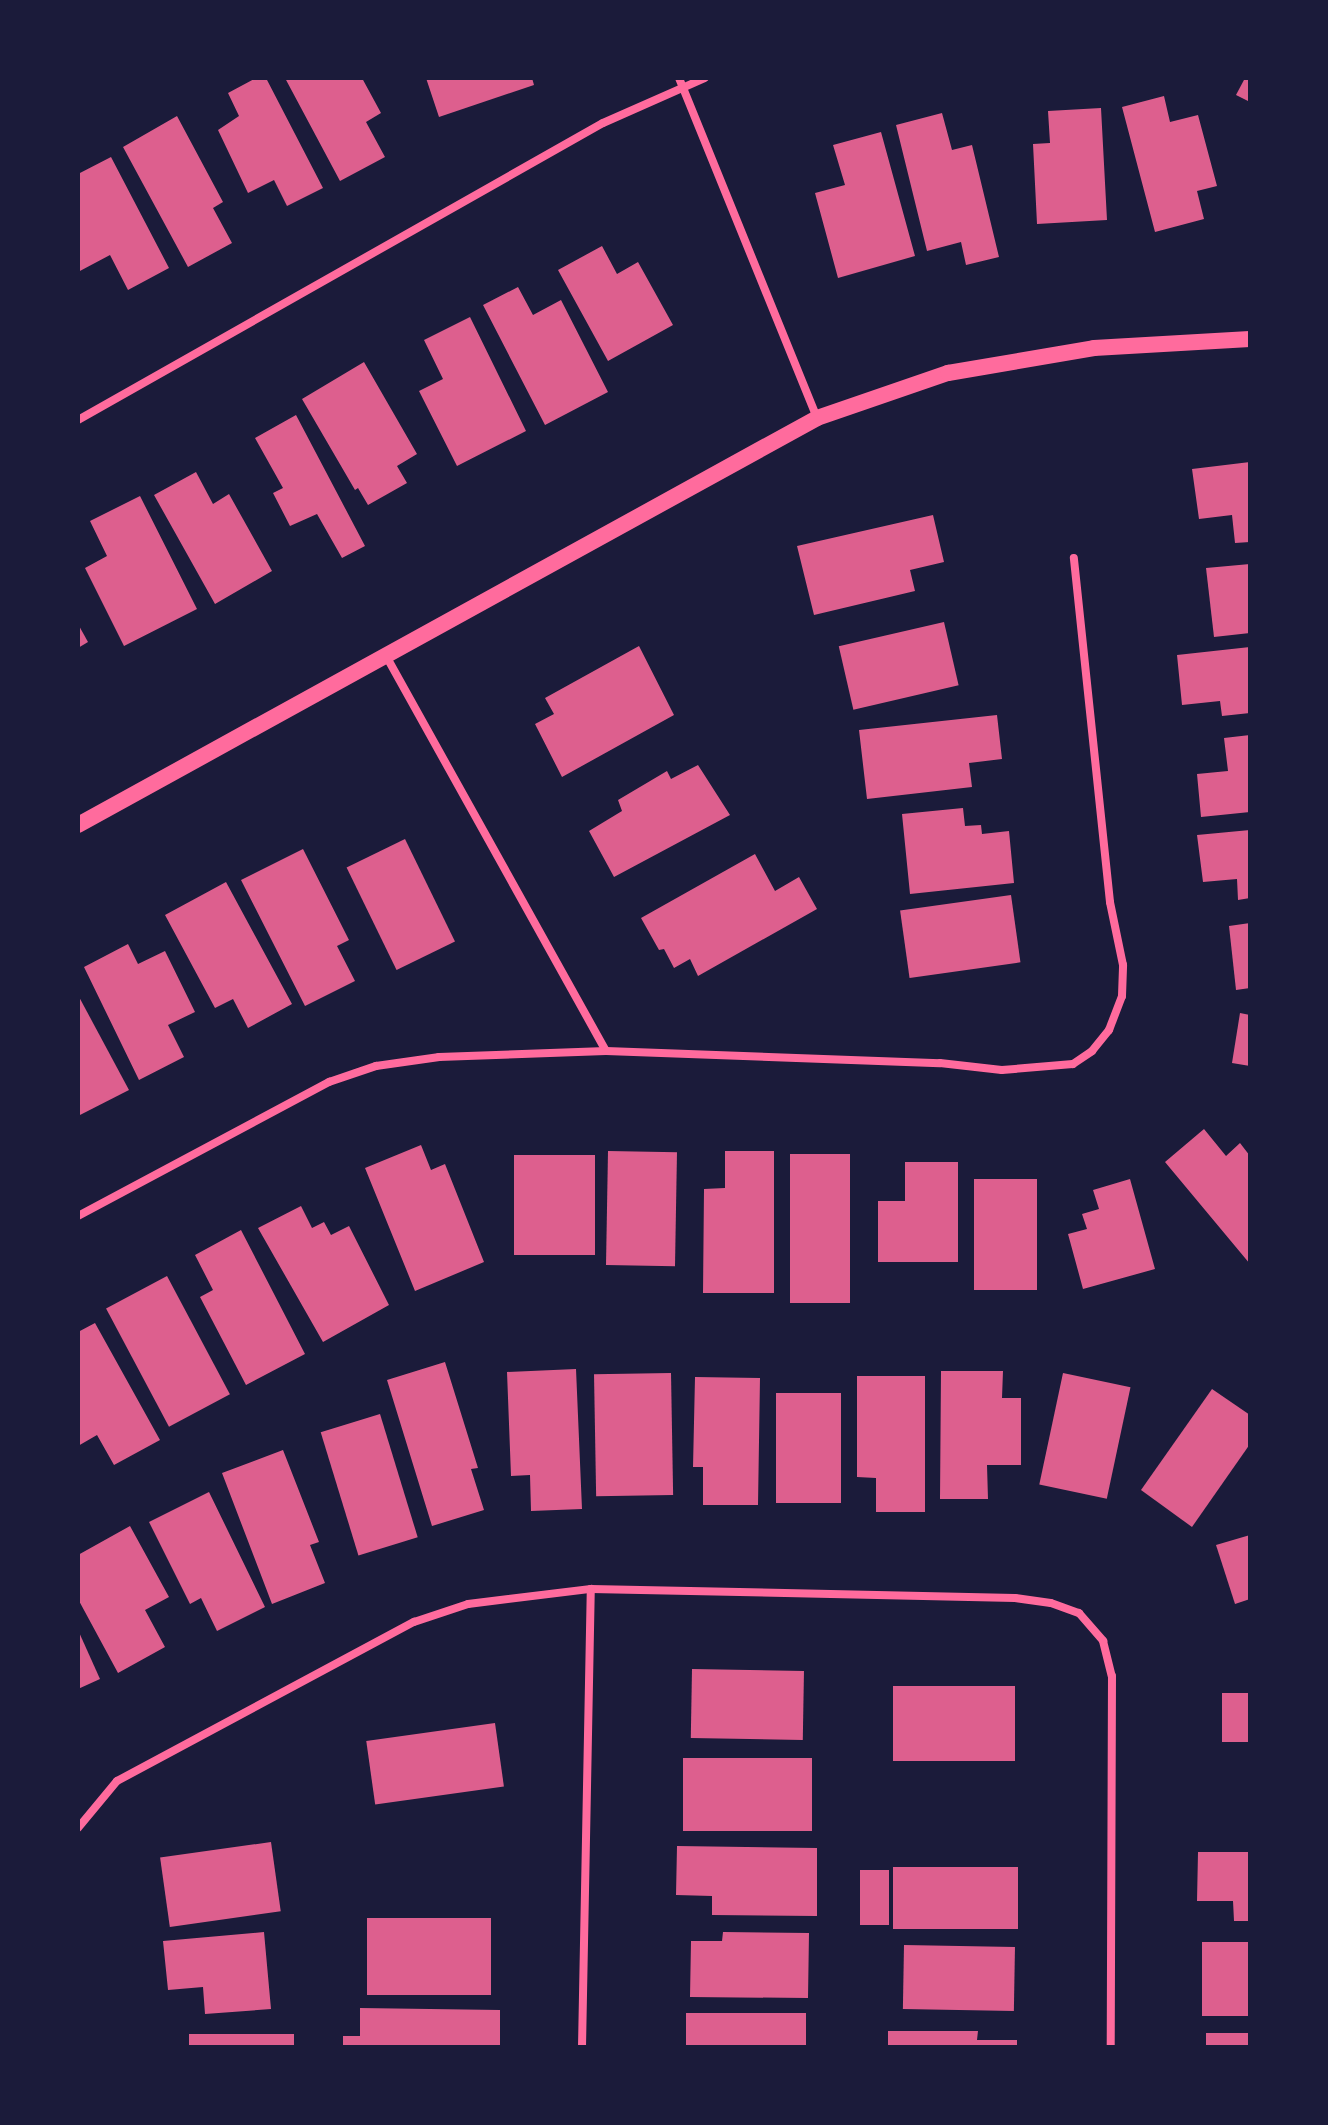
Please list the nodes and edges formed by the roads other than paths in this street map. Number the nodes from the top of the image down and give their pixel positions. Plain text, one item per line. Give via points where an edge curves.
1 (679, 78) edge
2 (705, 78) edge
3 (683, 88) junction
4 (1250, 339) edge
5 (817, 418) junction
6 (78, 420) edge
7 (1074, 558) dead end
8 (385, 654) junction
9 (78, 825) edge
10 (606, 1051) junction
11 (78, 1216) edge
12 (591, 1589) junction
13 (78, 1828) edge
14 (582, 2047) edge
15 (1111, 2047) edge

1 - 3 street
2 - 3 street
3 - 5 street
3 - 6 street via 603,123
4 - 5 main road via 1094,348 948,373
5 - 8 main road
7 - 10 street via 1110,902 1123,965 1122,996 1109,1030 1092,1051 1073,1064 1002,1070 940,1063
8 - 9 main road
8 - 10 street
10 - 11 street via 439,1057 376,1066 329,1082
12 - 13 street via 468,1604 414,1622 117,1781
12 - 14 street
12 - 15 street via 1015,1598 1079,1613 1103,1641 1112,1676

